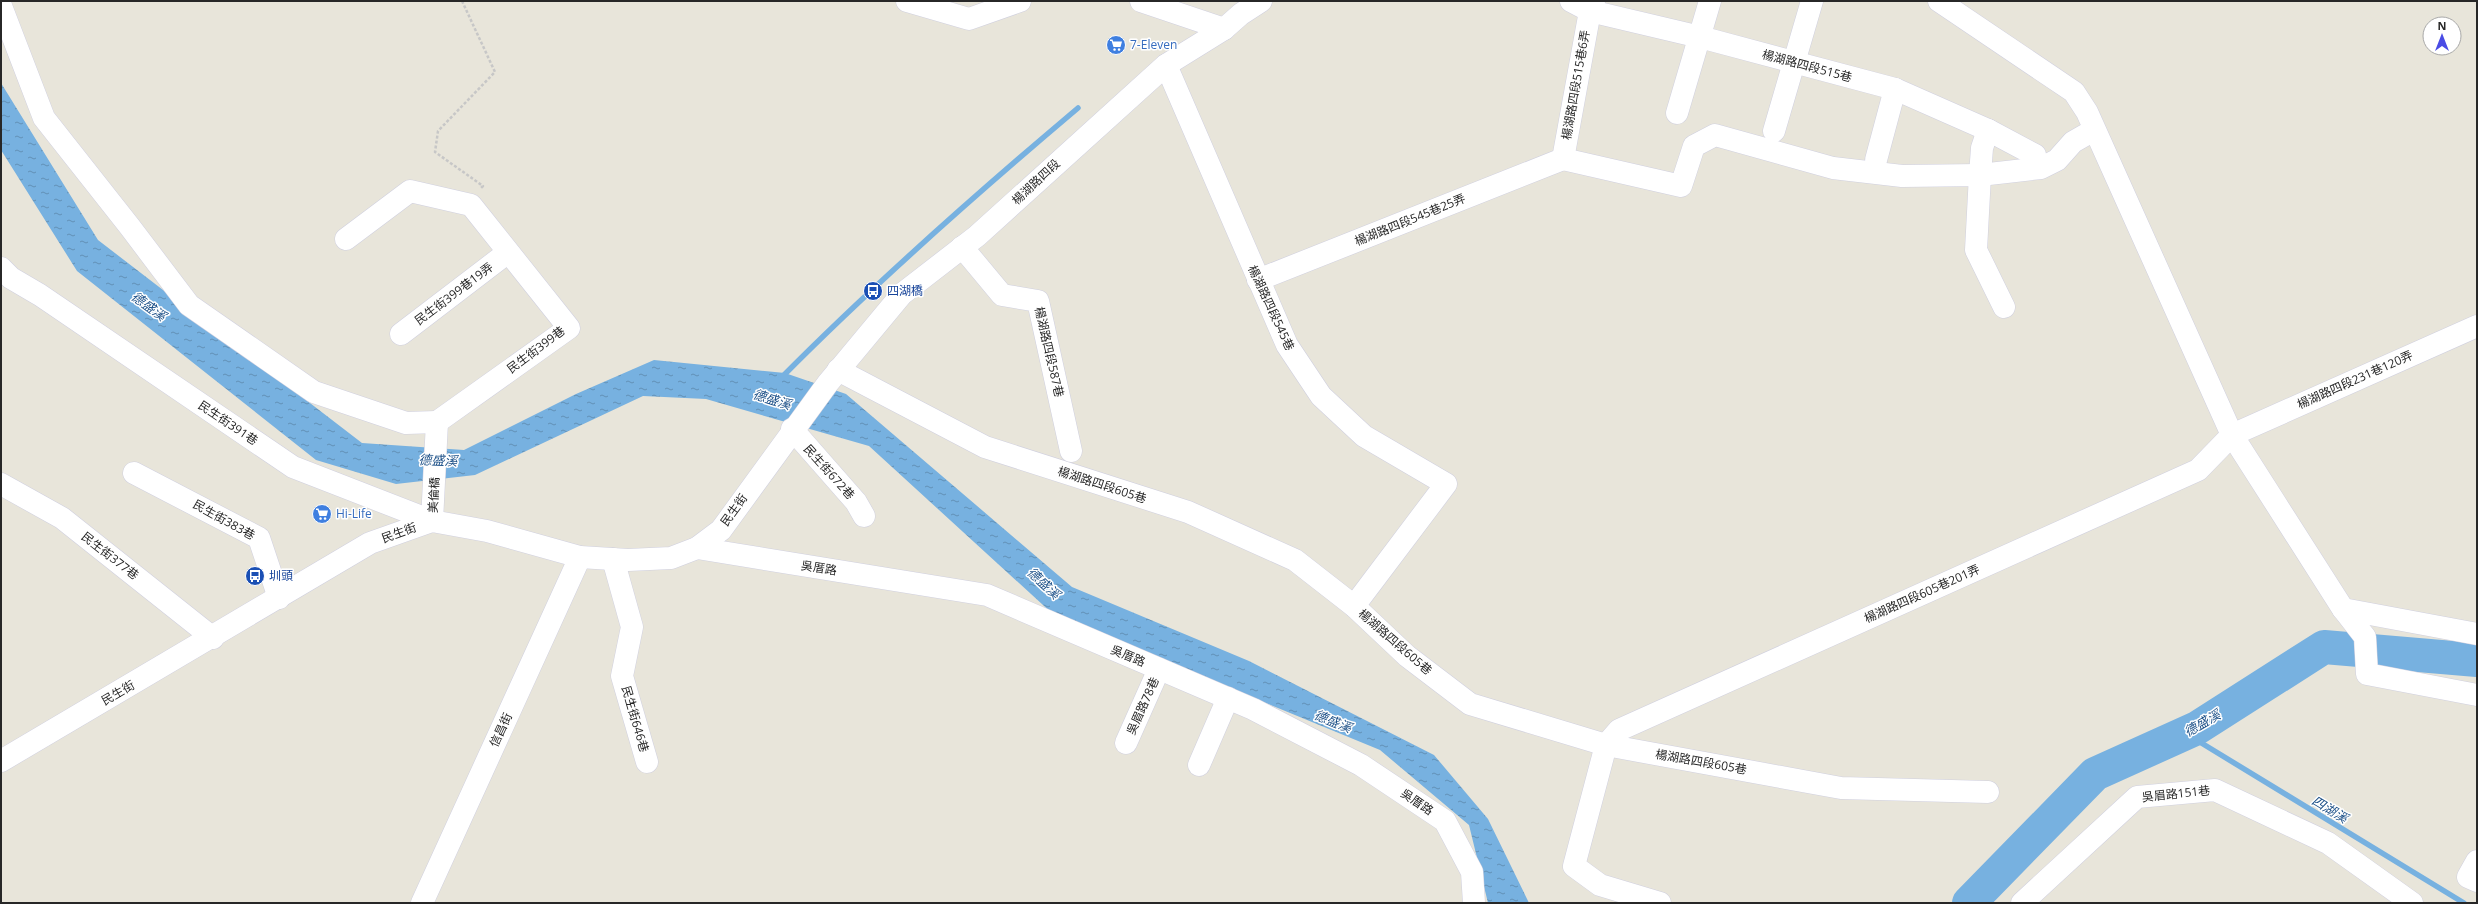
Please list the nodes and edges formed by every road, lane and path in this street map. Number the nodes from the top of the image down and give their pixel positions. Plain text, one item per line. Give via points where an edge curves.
1 (462, 1) edge
2 (908, 1) edge
3 (1020, 1) edge
4 (1141, 1) edge
5 (1261, 1) edge
6 (1710, 1) edge
7 (1812, 1) edge
8 (1939, 1) edge
9 (1585, 4) edge
10 (1, 6) edge
11 (1224, 29) junction
12 (1700, 38) junction
13 (1794, 63) junction
14 (1166, 65) junction
15 (1895, 89) junction
16 (1678, 113) dead end
17 (1988, 130) junction
18 (2094, 130) junction
19 (1774, 132) dead end
20 (2035, 154) dead end
21 (1562, 160) junction
22 (1876, 160) dead end
23 (1980, 175) junction
24 (471, 205) junction
25 (346, 239) dead end
26 (962, 247) junction
27 (507, 253) junction
28 (1, 268) edge
29 (1258, 280) junction
30 (2004, 307) dead end
31 (2477, 326) edge
32 (401, 334) dead end
33 (833, 376) junction
34 (437, 422) junction
35 (792, 429) junction
36 (2232, 435) junction
37 (1071, 451) dead end
38 (134, 473) dead end
39 (1, 484) edge
40 (864, 516) dead end
41 (432, 521) junction
42 (697, 548) junction
43 (580, 557) junction
44 (612, 559) junction
45 (279, 598) junction
46 (1354, 606) junction
47 (2343, 609) junction
48 (2477, 634) edge
49 (212, 638) junction
50 (1159, 669) junction
51 (2477, 695) edge
52 (1228, 698) junction
53 (1126, 742) dead end
54 (1606, 745) junction
55 (1, 761) edge
56 (648, 762) dead end
57 (1199, 765) dead end
58 (1988, 792) dead end
59 (422, 903) edge
60 (1474, 903) edge
61 (1660, 903) edge
62 (2022, 903) edge
63 (2412, 903) edge

1 - 24 path via 495,72 438,131 435,152 482,186
2 - 3 street via 969,19
4 - 11 street
5 - 11 street, 楊湖路四段
6 - 12 street
7 - 13 street
8 - 18 street via 2074,92
9 - 12 street, 楊湖路四段515巷
9 - 21 street, 楊湖路四段515巷6弄
10 - 34 street via 44,118 189,306 314,392 406,423
11 - 14 street, 楊湖路四段
12 - 13 street, 楊湖路四段515巷
12 - 16 street
13 - 15 street, 楊湖路四段515巷
13 - 19 street
14 - 26 street, 楊湖路四段
14 - 29 street, 楊湖路四段545巷
15 - 17 street, 楊湖路四段515巷
15 - 22 street
17 - 20 street, 楊湖路四段515巷
17 - 23 street via 1982,148
18 - 23 street via 2073,142 2057,160 2042,168
18 - 36 street
21 - 23 street via 1682,186 1694,146 1715,135 1833,168 1902,176
21 - 29 street, 楊湖路四段545巷25弄
23 - 30 street via 1976,250
24 - 25 street via 410,191
24 - 27 street, 民生街399巷
26 - 33 street, 楊湖路四段 via 902,294
26 - 37 street, 楊湖路四段587巷 via 1002,295 1038,301
27 - 32 street, 民生街399巷19弄
27 - 34 street, 民生街399巷 via 568,328
28 - 41 street, 民生街391巷 via 12,278 293,467
29 - 46 street, 楊湖路四段545巷 via 1287,345 1321,396 1364,436 1446,484
31 - 36 street, 楊湖路四段231巷120弄
33 - 35 street
33 - 46 street, 楊湖路四段605巷 via 985,446 1188,512 1295,560
34 - 41 street, 美倫橋
35 - 40 street, 民生街672巷 via 856,502
35 - 42 street, 民生街 via 721,530
36 - 47 street
36 - 54 street, 楊湖路四段605巷201弄 via 2198,470 1619,730
38 - 45 street, 民生街383巷 via 259,538
39 - 49 street, 民生街377巷 via 62,518
41 - 43 street, 民生街 via 487,532
41 - 45 street, 民生街 via 370,543
42 - 44 street, 民生街 via 671,558
42 - 50 street, 吳厝路 via 987,595
43 - 44 street, 民生街
43 - 59 street, 信昌街
44 - 56 street, 民生街646巷 via 632,627 622,676
45 - 49 street, 民生街
46 - 54 street, 楊湖路四段605巷 via 1408,656 1470,704
47 - 48 street
47 - 51 street via 2365,637 2367,674
49 - 55 street, 民生街
50 - 52 street, 吳厝路
50 - 53 street, 吳眉路78巷
52 - 57 street
52 - 60 street, 吳厝路 via 1361,765 1445,821 1472,872
54 - 58 street, 楊湖路四段605巷 via 1841,788
54 - 61 street via 1574,866 1600,885
62 - 63 street, 吳眉路151巷 via 2137,797 2215,790 2328,843

